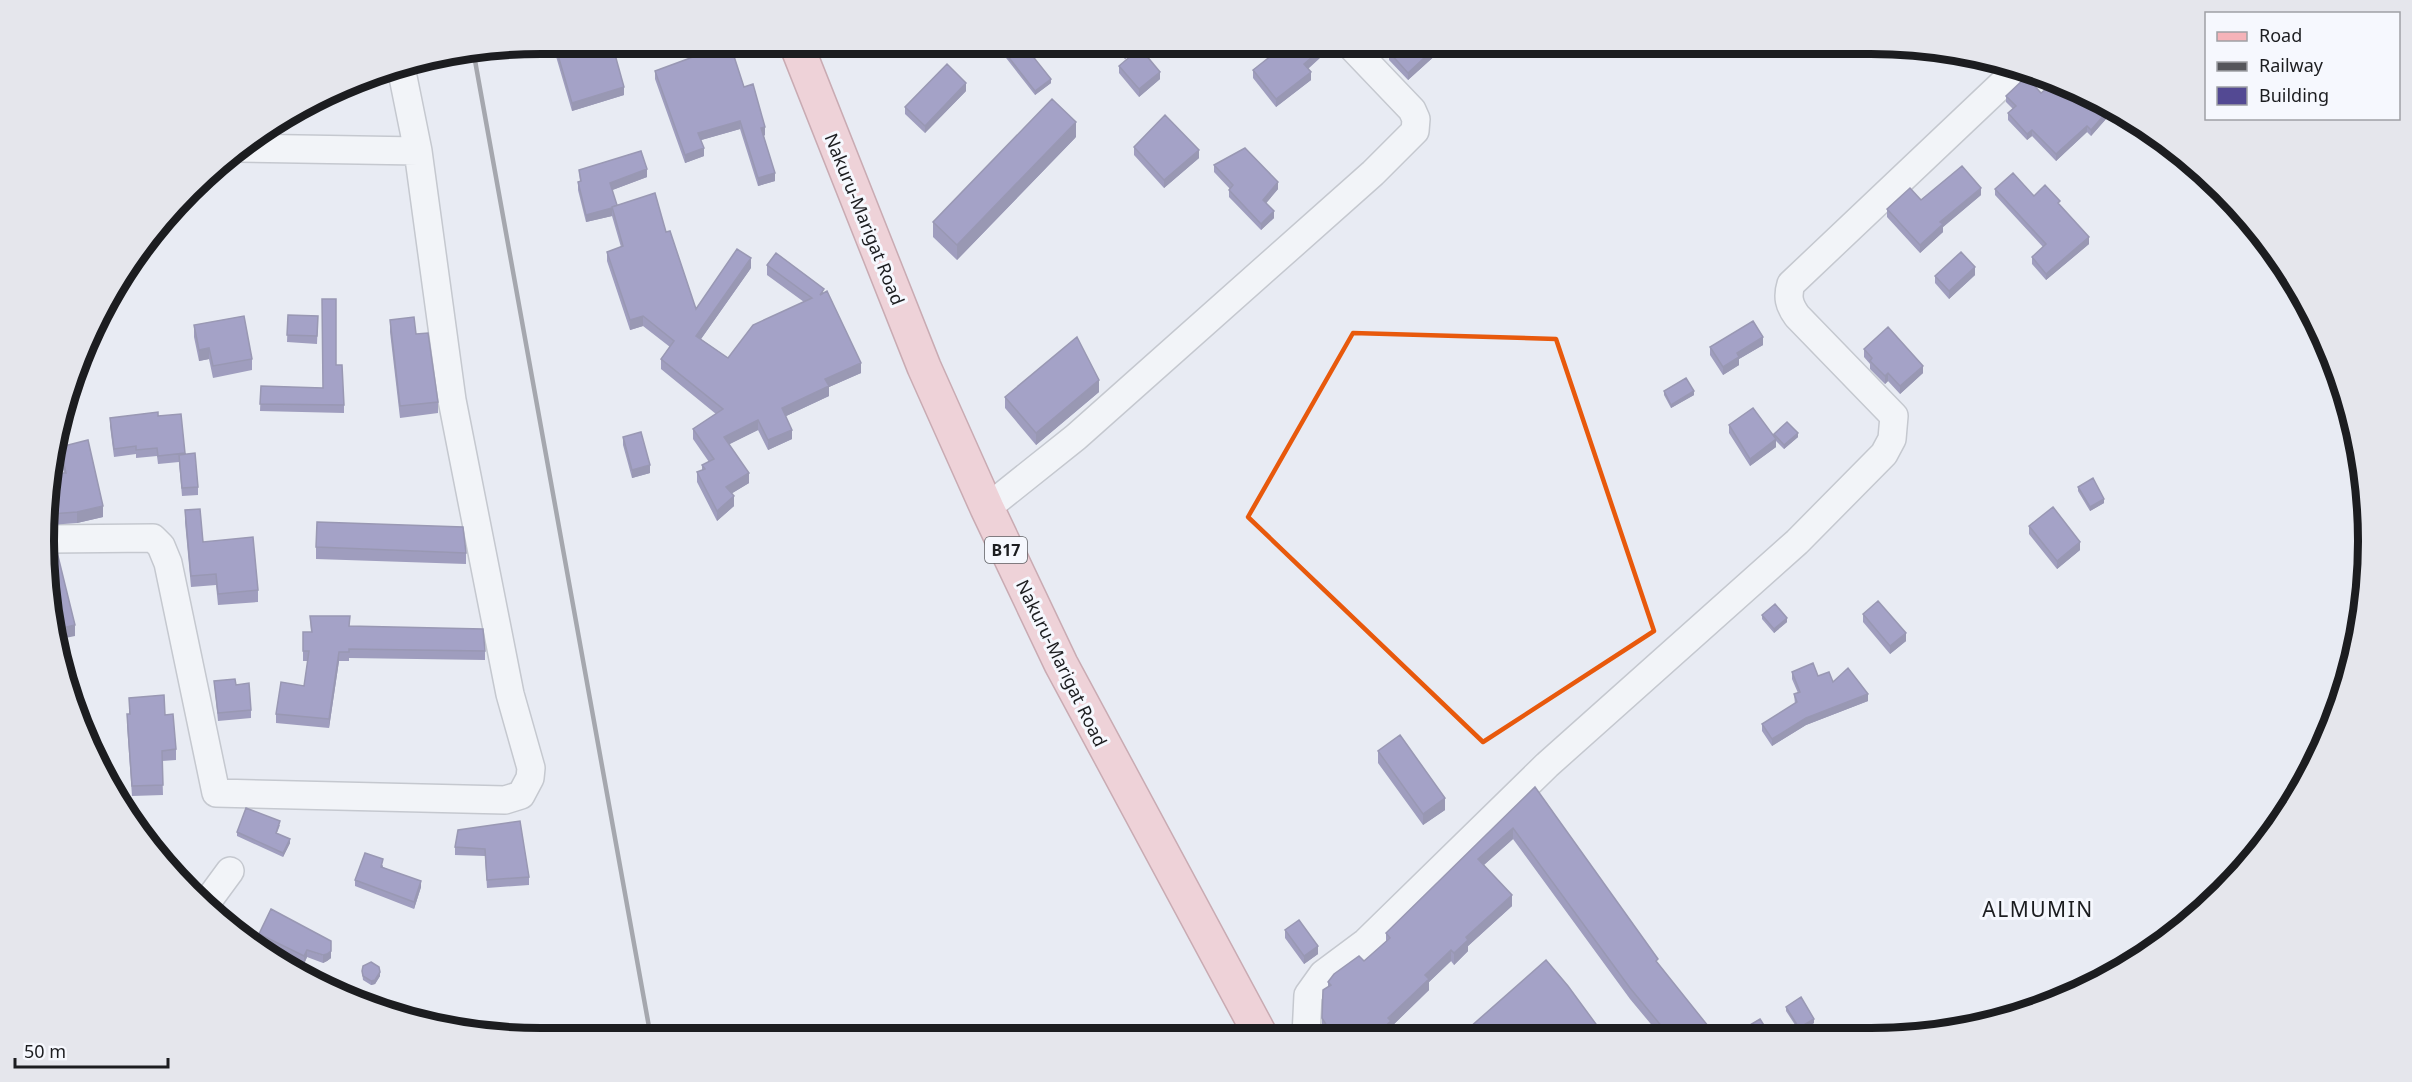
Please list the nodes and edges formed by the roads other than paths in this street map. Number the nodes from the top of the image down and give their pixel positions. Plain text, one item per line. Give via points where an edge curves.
1 (800, 54) edge
2 (1359, 54) edge
3 (403, 75) edge
4 (2011, 75) edge
5 (254, 148) edge
6 (418, 151) junction
7 (987, 508) junction
8 (54, 539) edge
9 (230, 871) dead end
10 (210, 898) edge
11 (1257, 1028) edge
12 (1306, 1028) edge

1 - 7 main road, Nakuru-Marigat Road / B17 via 924,367
2 - 7 street via 1413,110 1414,131 1373,174 1077,437
3 - 6 street
4 - 12 street via 1791,284 1788,293 1797,316 1894,416 1892,439 1884,454 1797,542 1546,765 1366,942 1323,974 1308,995
5 - 6 street
6 - 8 street via 452,400 510,694 531,768 521,795 505,800 216,793 168,563 161,546 153,538
7 - 11 main road, Nakuru-Marigat Road / B17 via 1060,664
9 - 10 street

